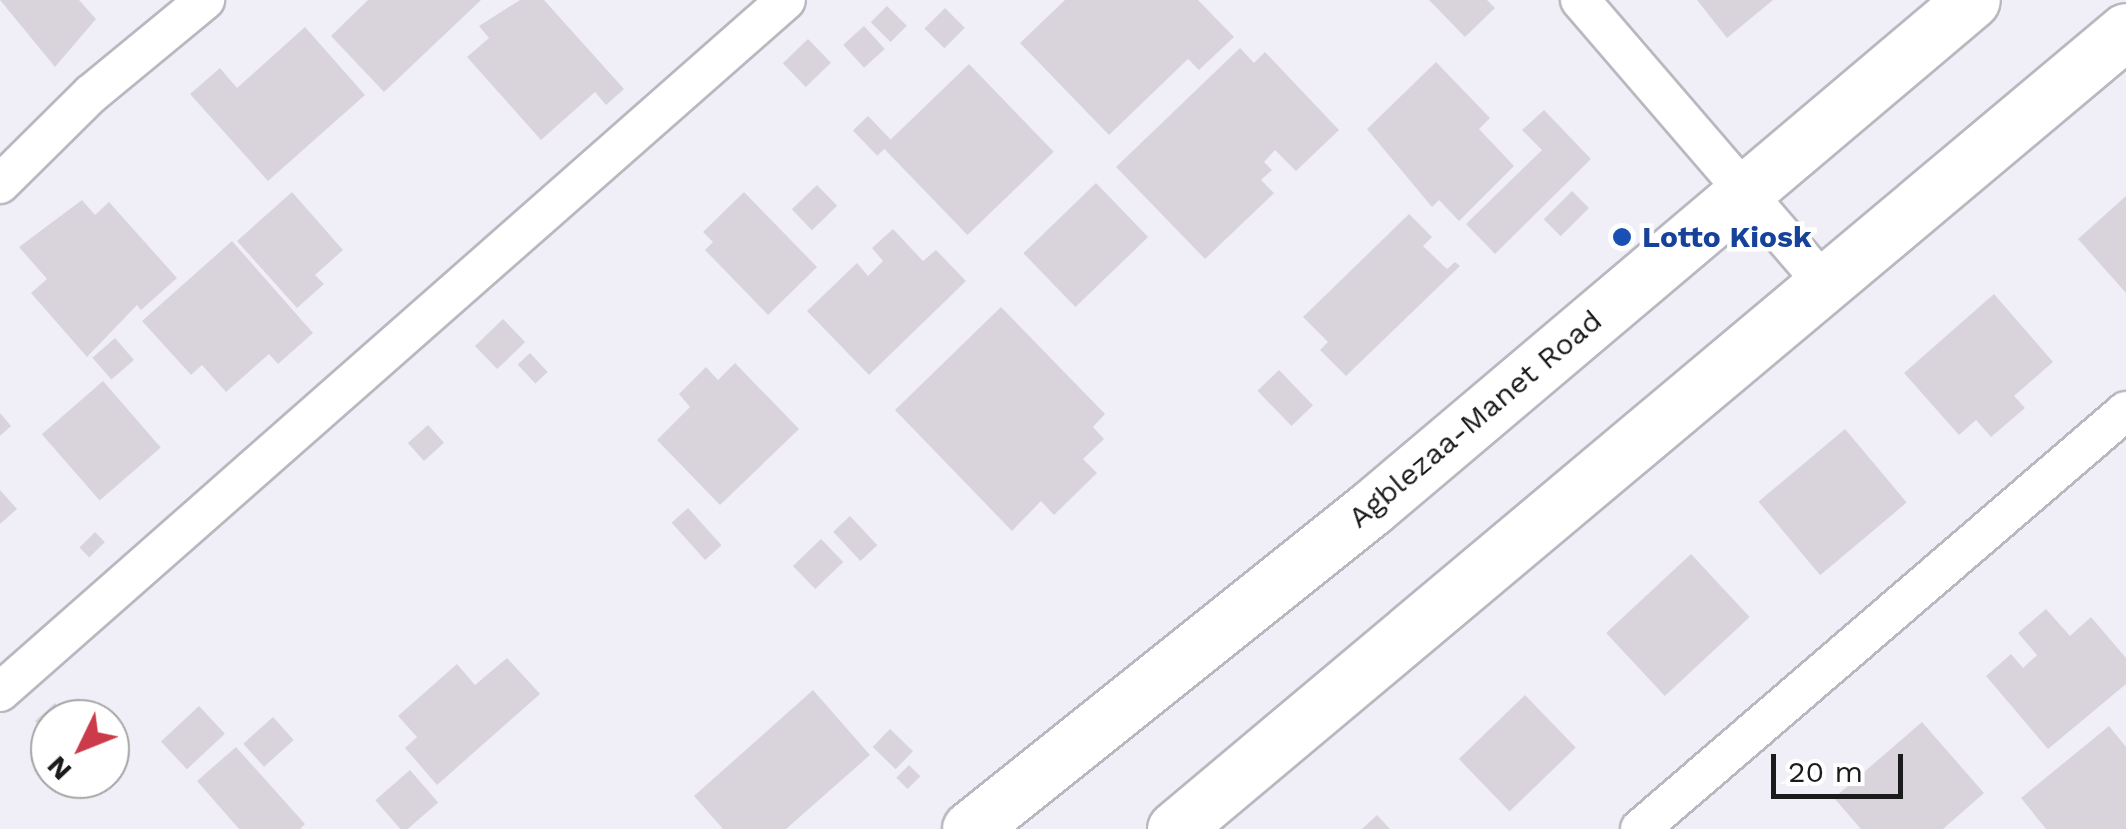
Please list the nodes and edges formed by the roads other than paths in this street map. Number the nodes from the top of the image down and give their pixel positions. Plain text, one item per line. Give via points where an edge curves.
1 (205, 0) edge
2 (786, 0) edge
3 (1580, 0) edge
4 (1972, 0) edge
5 (2126, 32) edge
6 (0, 184) edge
7 (1747, 191) junction
8 (1826, 286) junction
9 (2126, 411) edge
10 (0, 692) edge
11 (970, 829) edge
12 (1175, 829) edge
13 (1640, 829) edge

1 - 6 street via 90,94
2 - 10 street
3 - 7 street
4 - 7 main road, Agblezaa-Manet Road
5 - 8 main road
7 - 8 street
7 - 11 main road, Agblezaa-Manet Road via 1370,508
8 - 12 main road
9 - 13 street

